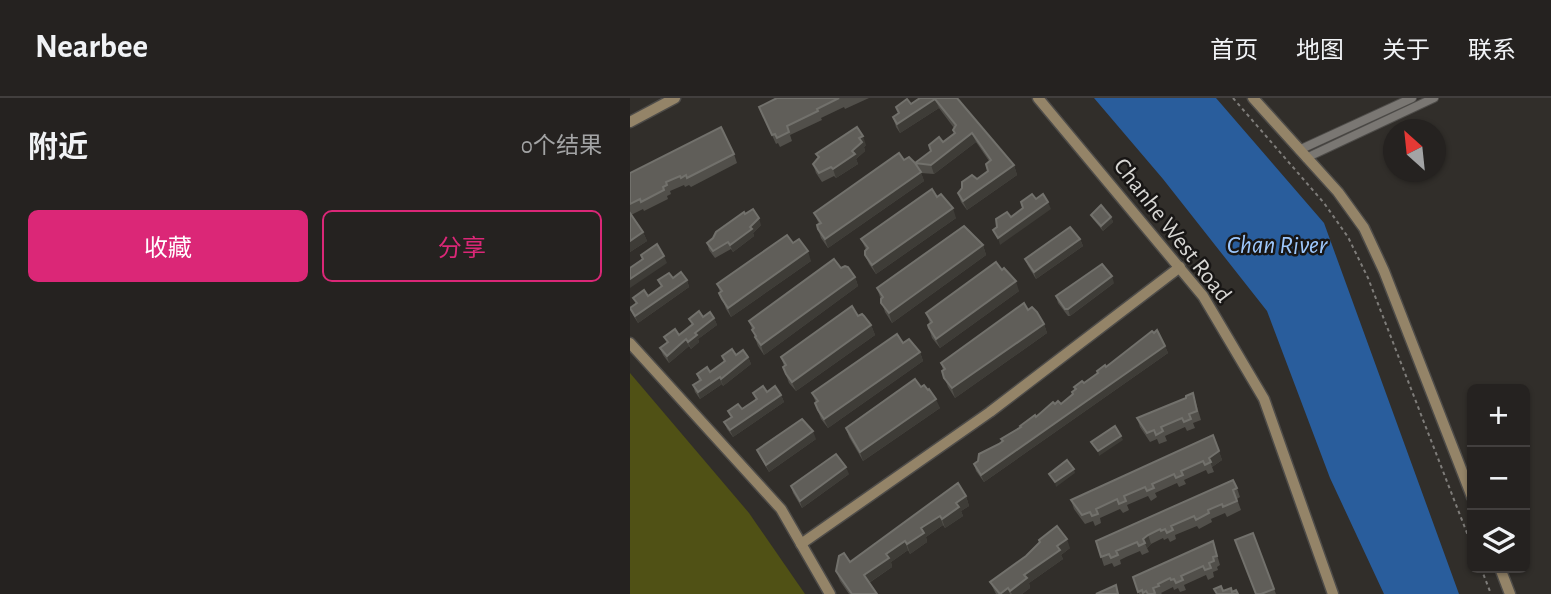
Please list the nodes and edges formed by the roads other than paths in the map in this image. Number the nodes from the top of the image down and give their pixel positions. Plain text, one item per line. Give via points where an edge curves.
1 (675, 98) edge
2 (1038, 98) edge
3 (1246, 98) edge
4 (1253, 98) edge
5 (1412, 98) edge
6 (1434, 98) edge
7 (630, 121) edge
8 (1302, 154) junction
9 (1180, 267) junction
10 (630, 343) edge
11 (1467, 484) edge
12 (801, 544) junction
13 (1502, 573) edge
14 (830, 594) edge
15 (1332, 594) edge
16 (1510, 594) edge

1 - 7 street
2 - 9 street, Chanhe West Road
3 - 8 street via 1285,142
4 - 8 street
5 - 8 street
6 - 8 street
8 - 11 street via 1364,228
9 - 12 street via 990,412
9 - 15 street, Chanhe West Road via 1203,296 1265,400
10 - 12 street via 781,509
12 - 14 street
13 - 16 street

